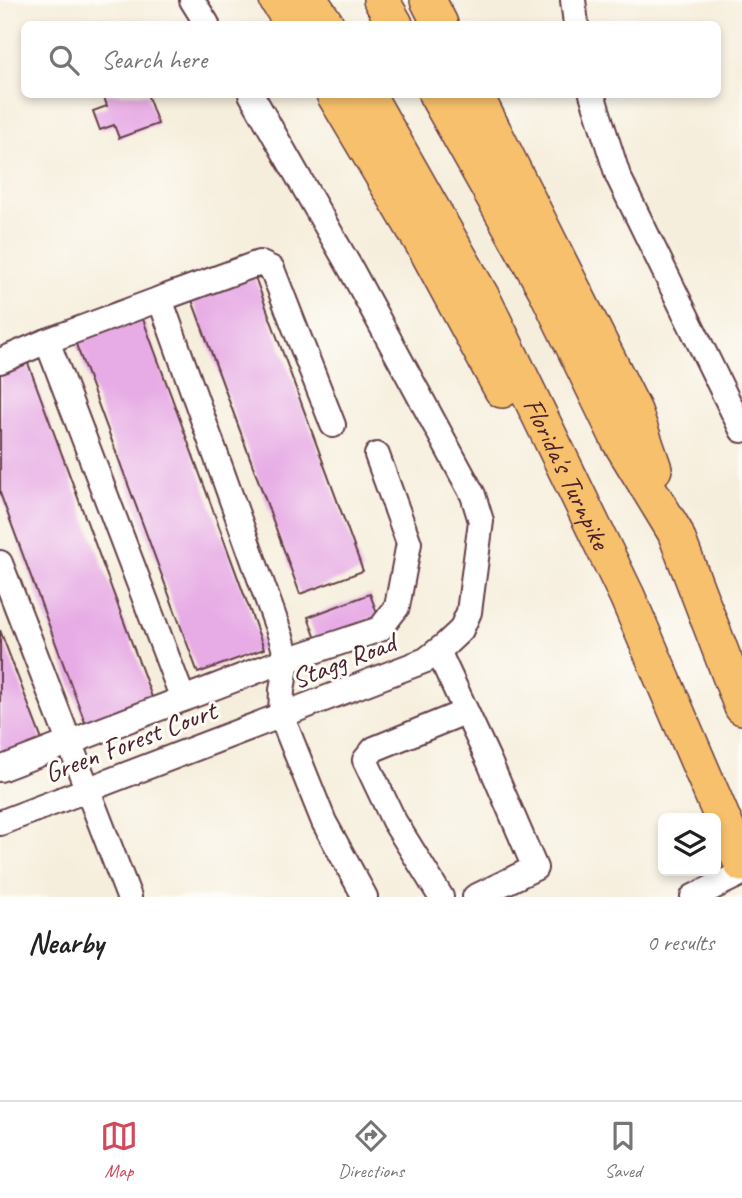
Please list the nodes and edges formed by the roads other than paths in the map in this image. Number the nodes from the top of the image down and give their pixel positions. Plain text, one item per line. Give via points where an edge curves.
1 (192, 0) edge
2 (277, 0) edge
3 (310, 0) edge
4 (380, 0) edge
5 (428, 0) edge
6 (573, 0) edge
7 (205, 21) edge
8 (291, 21) edge
9 (324, 21) edge
10 (393, 21) edge
11 (438, 21) edge
12 (576, 21) edge
13 (253, 98) edge
14 (336, 98) edge
15 (369, 98) edge
16 (438, 98) edge
17 (477, 98) edge
18 (593, 98) edge
19 (160, 299) junction
20 (47, 341) junction
21 (0, 361) edge
22 (333, 425) dead end
23 (742, 430) edge
24 (377, 455) dead end
25 (675, 532) junction
26 (0, 563) edge
27 (628, 596) junction
28 (438, 650) junction
29 (287, 660) junction
30 (183, 699) junction
31 (742, 707) edge
32 (466, 712) junction
33 (281, 715) junction
34 (70, 743) junction
35 (0, 769) edge
36 (88, 789) junction
37 (0, 823) edge
38 (737, 852) edge
39 (742, 873) edge
40 (129, 897) edge
41 (365, 897) edge
42 (441, 897) edge
43 (475, 897) edge
44 (693, 897) edge

1 - 7 street
2 - 8 highway
3 - 9 highway
4 - 10 highway
5 - 11 highway
6 - 12 street
13 - 28 street, Stagg Road via 474,495 481,521 469,612 461,630
14 - 27 highway via 525,430
15 - 27 highway, Florida's Turnpike via 483,299
16 - 25 highway via 545,290 619,440
17 - 25 highway via 634,411
18 - 23 street via 618,176
19 - 20 street
19 - 22 street via 259,263 271,269
19 - 29 street
20 - 21 street
20 - 30 street
24 - 29 street via 410,543 397,607 380,629
25 - 31 highway
26 - 34 street
27 - 38 highway, Florida's Turnpike
28 - 32 street
28 - 33 street, Stagg Road via 426,660
29 - 30 street
29 - 33 street
30 - 34 street
32 - 42 street via 374,749 365,760 394,821
32 - 43 street via 535,868
33 - 36 street, Green Forest Court
33 - 41 street, Stagg Road via 324,822
34 - 35 street
34 - 36 street
36 - 37 street, Green Forest Court
36 - 40 street
39 - 44 street

